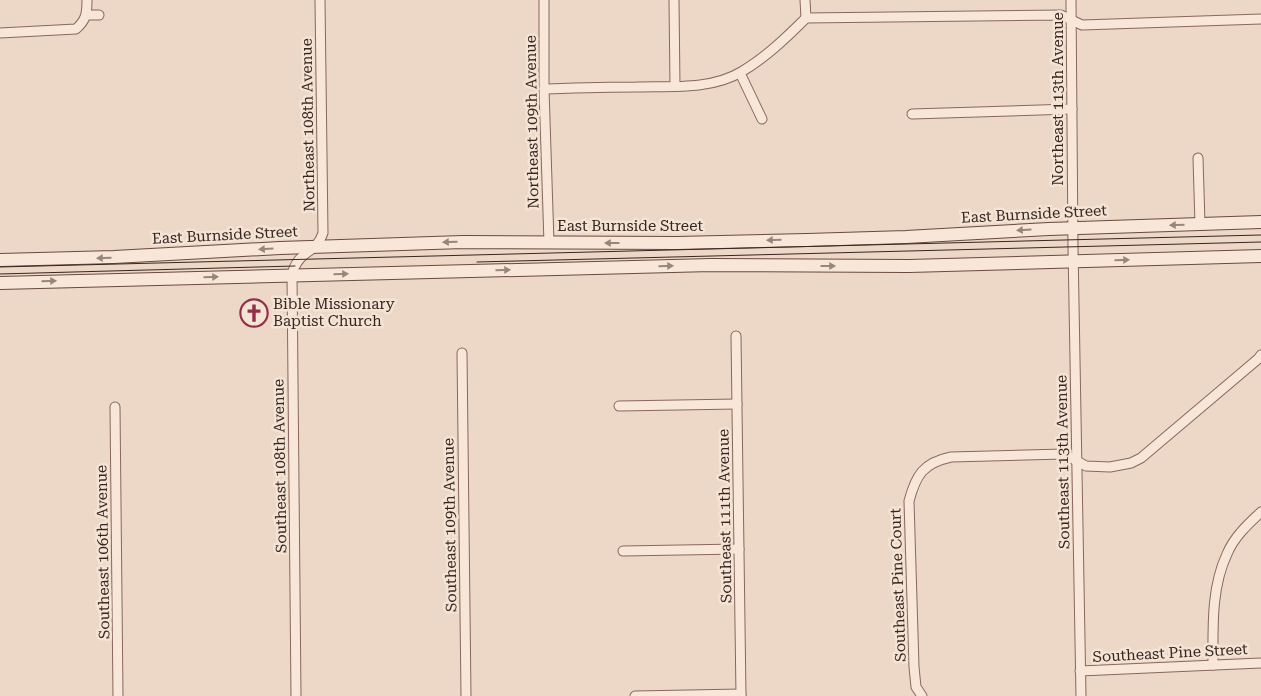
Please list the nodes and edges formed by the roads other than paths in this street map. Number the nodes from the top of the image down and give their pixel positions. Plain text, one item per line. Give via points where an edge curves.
1 (86, 0) edge
2 (320, 0) edge
3 (544, 0) edge
4 (674, 0) edge
5 (805, 0) edge
6 (1071, 0) edge
7 (87, 15) junction
8 (99, 15) dead end
9 (806, 18) junction
10 (1261, 19) edge
11 (1072, 20) junction
12 (0, 33) edge
13 (740, 73) junction
14 (675, 86) junction
15 (544, 89) junction
16 (1072, 108) junction
17 (912, 114) dead end
18 (762, 119) dead end
19 (1198, 158) dead end
20 (1261, 222) edge
21 (1200, 224) junction
22 (1073, 228) junction
23 (549, 243) junction
24 (315, 246) junction
25 (1261, 256) edge
26 (0, 260) edge
27 (1073, 261) junction
28 (292, 275) junction
29 (0, 283) edge
30 (736, 336) dead end
31 (462, 353) dead end
32 (1261, 355) edge
33 (737, 404) junction
34 (620, 406) dead end
35 (115, 407) dead end
36 (1077, 461) junction
37 (1261, 512) edge
38 (739, 549) junction
39 (623, 551) dead end
40 (1261, 663) edge
41 (1213, 665) junction
42 (1080, 671) junction
43 (741, 695) edge
44 (118, 696) edge
45 (296, 696) edge
46 (466, 696) edge
47 (635, 696) edge
48 (922, 696) edge
49 (1081, 696) edge

1 - 7 street
2 - 24 street, Northeast 108th Avenue via 323,233
3 - 15 street, Northeast 109th Avenue
4 - 14 street
5 - 9 street
6 - 11 street, Northeast 113th Avenue
7 - 8 street
7 - 12 street via 76,30
9 - 11 street via 1061,15
9 - 13 street via 767,54
10 - 11 street via 1082,26
11 - 16 street, Northeast 113th Avenue
13 - 14 street via 706,84
13 - 18 street
14 - 15 street
15 - 23 street, Northeast 109th Avenue
16 - 17 street
16 - 22 street, Northeast 113th Avenue
19 - 21 street
20 - 21 street, East Burnside Street
21 -> 22 street, East Burnside Street
22 -> 23 street, East Burnside Street via 906,237
22 - 27 street, Southeast 113th Avenue
23 -> 24 street, East Burnside Street
24 -> 26 street, East Burnside Street
24 - 28 street via 298,259
27 -> 25 street
28 -> 27 street
27 - 36 street, Southeast 113th Avenue
29 -> 28 street
28 - 45 street, Southeast 108th Avenue
30 - 33 street, Southeast 111th Avenue
31 - 46 street, Southeast 109th Avenue
32 - 36 street, Southeast Pine Court via 1131,464 1086,466
33 - 34 street
33 - 38 street, Southeast 111th Avenue
35 - 44 street, Southeast 106th Avenue
36 - 42 street, Southeast 113th Avenue
36 - 48 street, Southeast Pine Court via 1064,454 951,457 930,464 920,473 909,501 914,667 916,687
37 - 41 street via 1241,532 1227,554 1215,596
38 - 39 street
38 - 43 street, Southeast 111th Avenue
40 - 41 street, Southeast Pine Street
41 - 42 street, Southeast Pine Street
42 - 49 street, Southeast 113th Avenue
43 - 47 street

